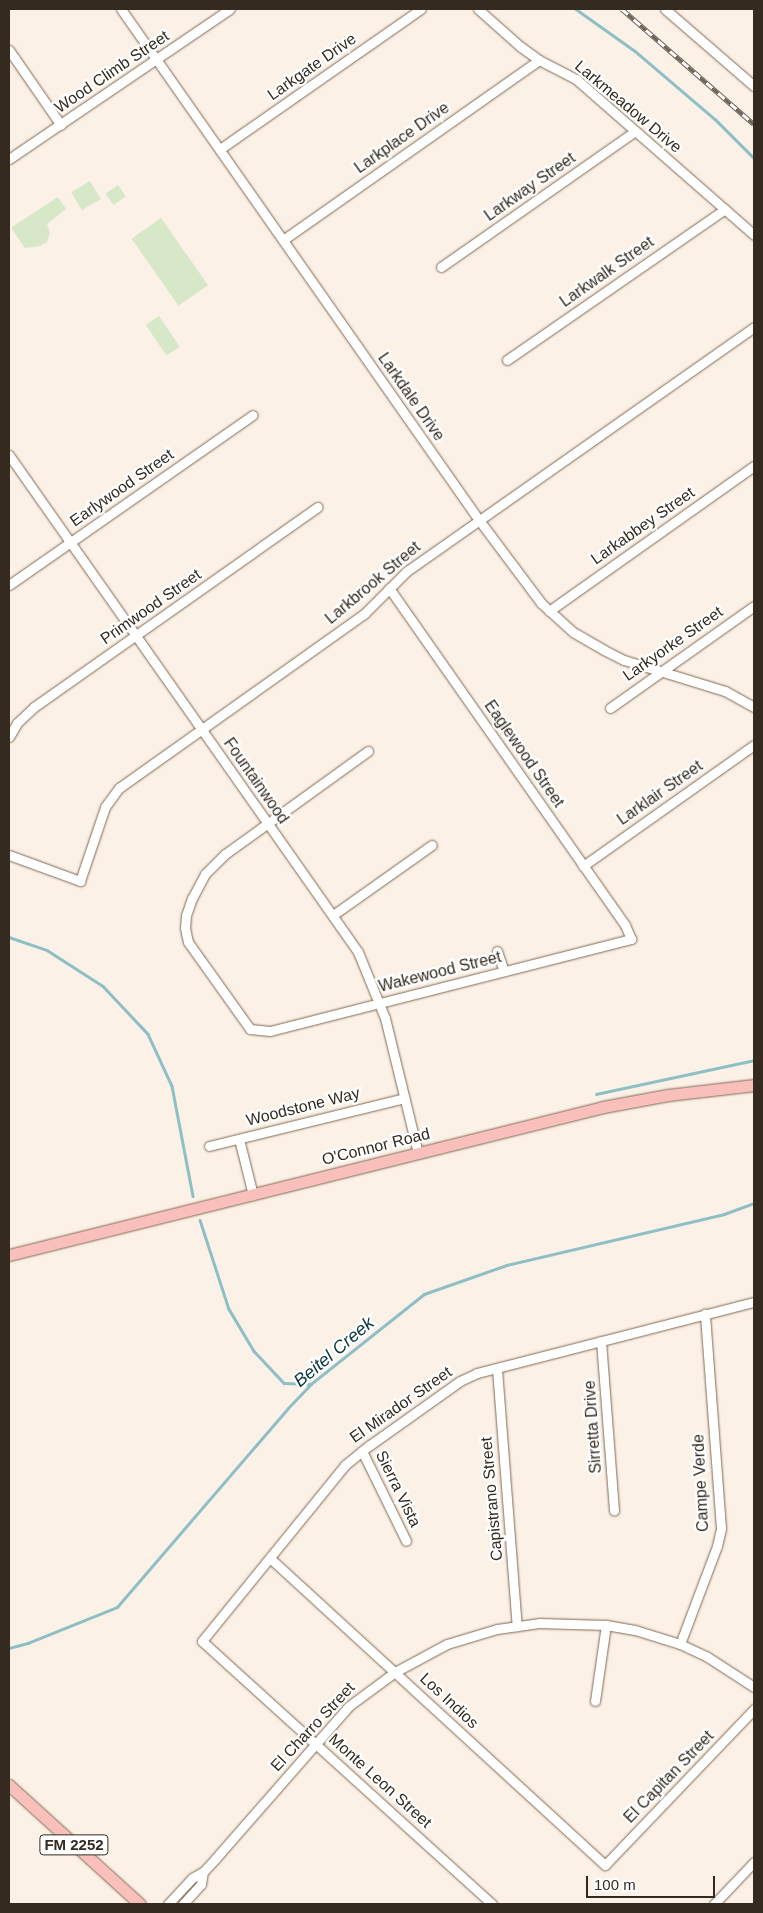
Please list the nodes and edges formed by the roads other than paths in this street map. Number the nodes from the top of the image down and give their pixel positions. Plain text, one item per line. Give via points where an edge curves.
1 (122, 9) edge
2 (230, 9) edge
3 (421, 9) edge
4 (478, 9) edge
5 (665, 9) edge
6 (9, 50) edge
7 (157, 59) junction
8 (539, 60) junction
9 (754, 86) edge
10 (61, 125) junction
11 (636, 131) junction
12 (220, 149) junction
13 (9, 159) edge
14 (724, 209) junction
15 (754, 235) edge
16 (283, 240) junction
17 (441, 267) dead end
18 (754, 327) edge
19 (507, 360) dead end
20 (252, 416) dead end
21 (9, 455) edge
22 (754, 466) edge
23 (317, 507) dead end
24 (479, 520) junction
25 (70, 543) junction
26 (9, 586) edge
27 (389, 588) junction
28 (754, 606) edge
29 (549, 611) junction
30 (136, 637) junction
31 (662, 671) junction
32 (754, 707) edge
33 (610, 708) dead end
34 (202, 730) junction
35 (9, 737) edge
36 (754, 745) edge
37 (368, 751) dead end
38 (267, 822) junction
39 (432, 845) dead end
40 (9, 855) edge
41 (583, 866) junction
42 (333, 915) junction
43 (631, 939) joint
44 (497, 951) dead end
45 (504, 971) junction
46 (380, 1003) junction
47 (754, 1085) edge
48 (404, 1098) junction
49 (239, 1139) junction
50 (209, 1146) dead end
51 (418, 1153) junction
52 (253, 1195) junction
53 (9, 1255) edge
54 (754, 1302) edge
55 (705, 1314) junction
56 (601, 1341) junction
57 (497, 1369) junction
58 (362, 1451) junction
59 (614, 1511) dead end
60 (406, 1541) dead end
61 (271, 1559) junction
62 (606, 1625) junction
63 (517, 1626) junction
64 (202, 1641) joint
65 (680, 1644) junction
66 (394, 1672) junction
67 (754, 1687) edge
68 (595, 1701) dead end
69 (754, 1709) edge
70 (316, 1743) junction
71 (9, 1785) edge
72 (754, 1862) edge
73 (605, 1865) joint
74 (203, 1872) junction
75 (140, 1904) edge
76 (168, 1904) edge
77 (183, 1904) edge
78 (492, 1904) edge
79 (714, 1904) edge

1 - 7 street, Larkdale Drive
2 - 7 street, Wood Climb Street
3 - 12 street, Larkgate Drive
4 - 8 street, Larkmeadow Drive
5 - 9 street
6 - 10 street
7 - 10 street, Wood Climb Street
7 - 12 street, Larkdale Drive
8 - 11 street, Larkmeadow Drive via 576,79
8 - 16 street, Larkplace Drive
10 - 13 street, Wood Climb Street
11 - 14 street, Larkmeadow Drive
11 - 17 street, Larkway Street
12 - 16 street, Larkdale Drive
14 - 15 street, Larkmeadow Drive
14 - 19 street, Larkwalk Street
16 - 24 street, Larkdale Drive
18 - 24 street, Larkbrook Street
20 - 25 street, Earlywood Street
21 - 25 street, Fountainwood
22 - 29 street, Larkabbey Street
23 - 30 street, Primwood Street
24 - 27 street, Larkbrook Street via 407,571
24 - 29 street, Larkdale Drive via 531,592
25 - 26 street, Earlywood Street
25 - 30 street, Fountainwood
27 - 34 street, Larkbrook Street via 364,614
27 - 41 street, Eaglewood Street
28 - 31 street, Larkyorke Street
29 - 31 street, Larkdale Drive via 574,632 604,650 624,660
30 - 34 street, Fountainwood
30 - 35 street, Primwood Street via 34,707 17,723
31 - 32 street, Larkdale Drive via 725,691
31 - 33 street, Larkyorke Street
34 - 38 street, Fountainwood
34 - 40 street, Larkbrook Street via 128,780 110,797 80,881
36 - 41 street, Larklair Street
37 - 38 street
38 - 42 street, Fountainwood
38 - 46 street, Wakewood Street via 225,854 206,874 186,915 188,942 250,1029 270,1031
39 - 42 street
41 - 43 street, Eaglewood Street via 625,925
42 - 46 street, Fountainwood via 358,952
43 - 45 street, Wakewood Street
44 - 45 street
45 - 46 street, Wakewood Street
46 - 48 street, Fountainwood
47 - 51 main road, O'Connor Road via 631,1101
48 - 49 street, Woodstone Way
48 - 51 street, Fountainwood
49 - 50 street, Woodstone Way
49 - 52 street
51 - 52 main road, O'Connor Road
52 - 53 main road, O'Connor Road
54 - 55 street, El Mirador Street
55 - 56 street, El Mirador Street
55 - 65 street, Campe Verde via 721,1528
56 - 57 street, El Mirador Street
56 - 59 street, Sirretta Drive
57 - 58 street, El Mirador Street via 460,1381
57 - 63 street, Capistrano Street
58 - 60 street, Sierra Vista
58 - 61 street, El Mirador Street via 336,1475
61 - 64 street, El Mirador Street
61 - 66 street, Los Indios
62 - 63 street, El Charro Street via 572,1622
62 - 65 street, El Charro Street
62 - 68 street
63 - 66 street, El Charro Street via 466,1637 437,1648
64 - 70 street, Monte Leon Street
65 - 67 street, El Charro Street
66 - 70 street, El Charro Street via 348,1706
66 - 73 street, Los Indios
69 - 73 street, El Capitan Street
70 - 74 street, El Charro Street
70 - 78 street, Monte Leon Street
71 - 75 main road, FM 2252
72 - 79 street
74 - 76 street, El Charro Street via 192,1878
74 - 77 street, El Charro Street via 201,1884

